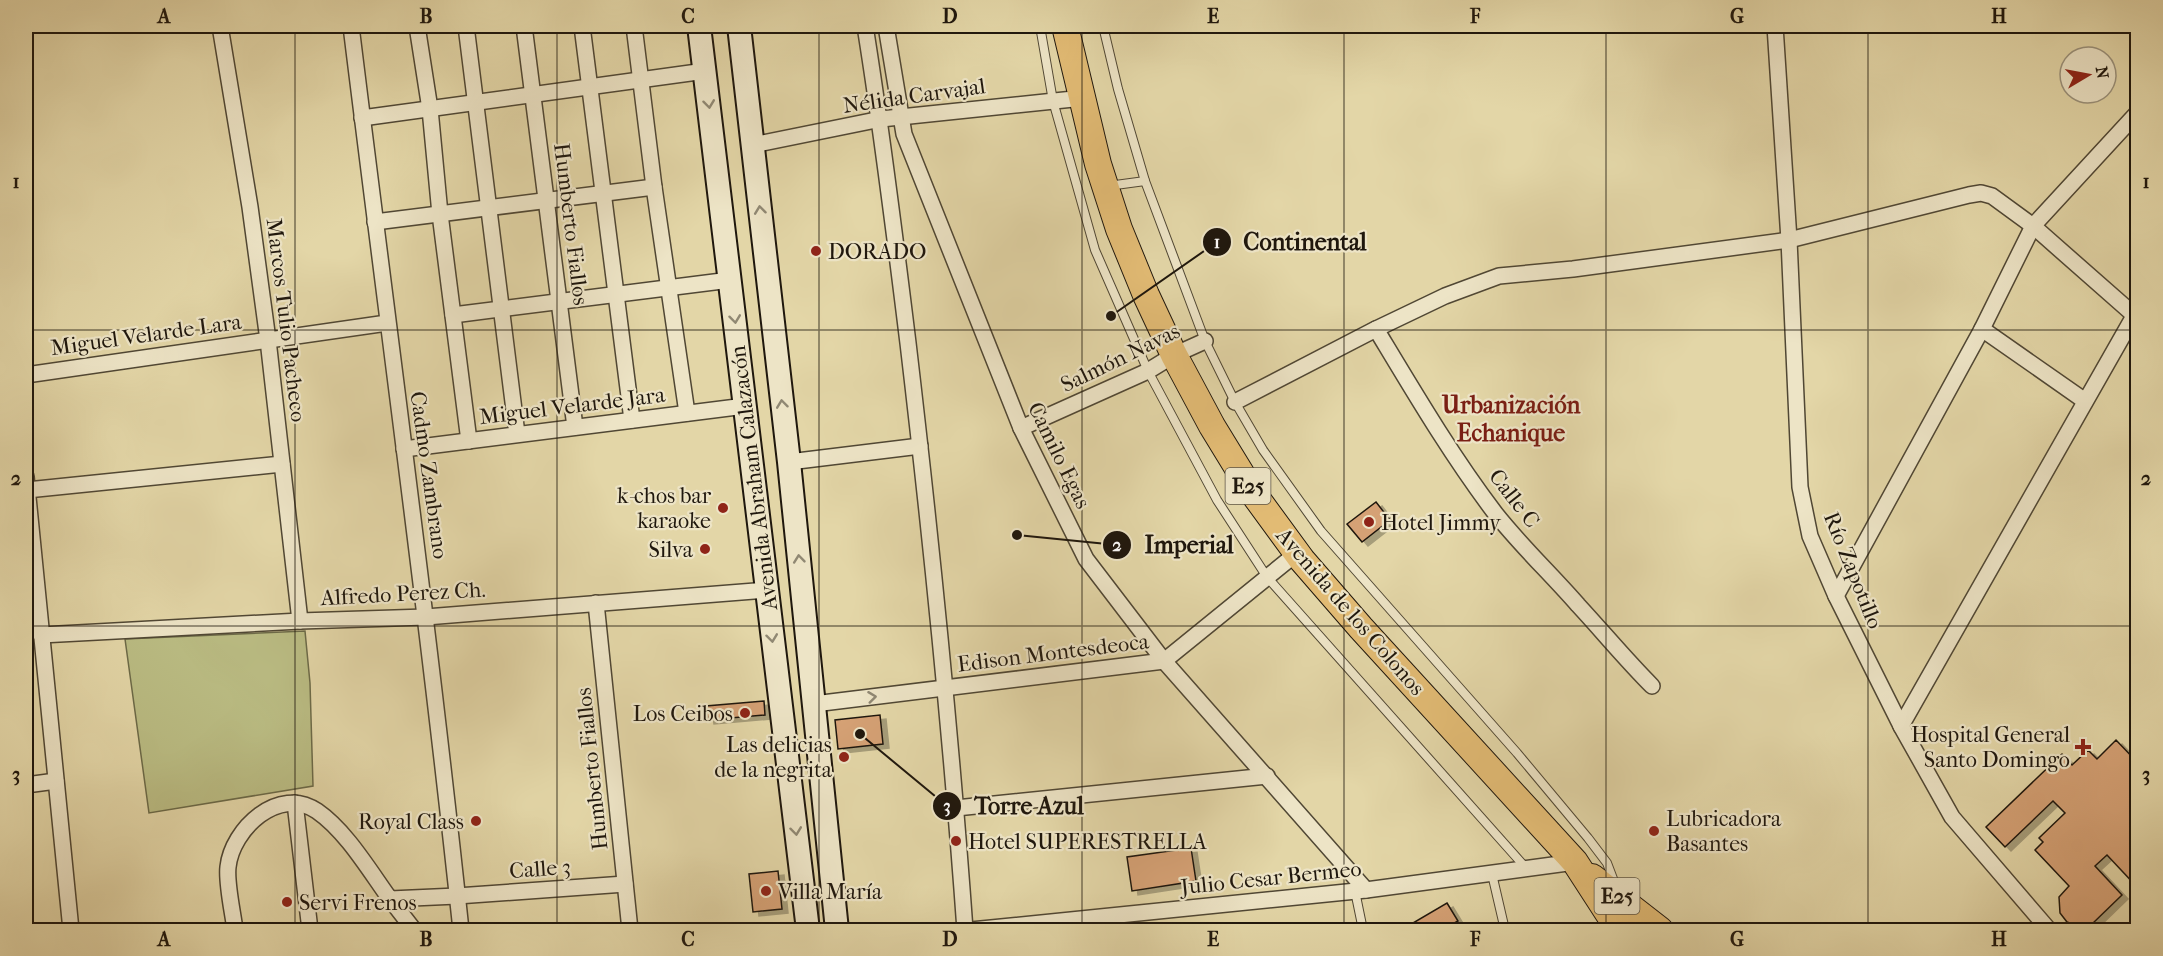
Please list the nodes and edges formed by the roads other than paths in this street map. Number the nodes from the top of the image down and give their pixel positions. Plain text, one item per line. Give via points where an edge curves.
1 (220, 26) edge
2 (351, 26) edge
3 (417, 26) edge
4 (466, 26) edge
5 (524, 26) edge
6 (582, 26) edge
7 (634, 26) edge
8 (699, 26) edge
9 (739, 26) edge
10 (865, 26) edge
11 (886, 26) edge
12 (1040, 26) edge
13 (1065, 26) edge
14 (1103, 26) edge
15 (1775, 26) edge
16 (705, 71) junction
17 (641, 80) junction
18 (590, 87) junction
19 (533, 94) junction
20 (1083, 98) junction
21 (1053, 101) junction
22 (476, 102) junction
23 (430, 109) junction
24 (2138, 112) edge
25 (900, 117) junction
26 (363, 118) junction
27 (880, 119) junction
28 (753, 145) junction
29 (1145, 181) junction
30 (1105, 186) junction
31 (654, 187) junction
32 (604, 194) junction
33 (546, 201) junction
34 (489, 208) junction
35 (440, 214) junction
36 (375, 222) junction
37 (2033, 226) junction
38 (1789, 240) junction
39 (730, 280) junction
40 (670, 288) junction
41 (616, 295) junction
42 (559, 302) junction
43 (501, 309) junction
44 (2135, 311) edge
45 (453, 315) junction
46 (387, 324) junction
47 (1376, 329) junction
48 (1982, 329) junction
49 (268, 340) junction
50 (1205, 341) junction
51 (1174, 355) junction
52 (1148, 371) junction
53 (28, 374) edge
54 (2085, 401) junction
55 (1235, 402) junction
56 (745, 406) junction
57 (687, 413) junction
58 (632, 420) junction
59 (575, 427) junction
60 (1021, 428) junction
61 (517, 435) junction
62 (469, 441) junction
63 (920, 446) junction
64 (404, 449) junction
65 (789, 462) junction
66 (282, 464) junction
67 (26, 484) edge
68 (1297, 553) junction
69 (1267, 577) junction
70 (766, 590) junction
71 (1836, 596) junction
72 (596, 603) junction
73 (426, 617) junction
74 (300, 621) junction
75 (41, 635) junction
76 (1164, 661) junction
77 (1652, 686) dead end
78 (945, 688) junction
79 (813, 704) junction
80 (1901, 726) junction
81 (1267, 776) junction
82 (56, 781) junction
83 (26, 785) edge
84 (295, 803) junction
85 (956, 808) junction
86 (1575, 862) junction
87 (1527, 869) junction
88 (1492, 874) junction
89 (625, 884) junction
90 (1361, 891) junction
91 (457, 897) junction
92 (390, 899) junction
93 (1621, 899) junction
94 (1079, 925) edge
95 (71, 930) edge
96 (235, 930) edge
97 (310, 930) edge
98 (414, 930) edge
99 (461, 930) edge
100 (630, 930) edge
101 (808, 930) edge
102 (837, 930) edge
103 (965, 930) edge
104 (971, 930) edge
105 (1363, 930) edge
106 (1505, 930) edge
107 (1619, 930) edge
108 (1660, 930) edge
109 (2049, 930) edge

1 - 49 street, Marcos Tulio Pacheco
2 - 26 street, Cadmo Zambrano
3 - 23 street
4 - 22 street
5 - 19 street, Humberto Fiallos
6 - 18 street
7 - 17 street
8 - 16 main road, Avenida Abraham Calazacón
9 - 28 main road, Avenida Abraham Calazacón
10 - 27 street
11 - 25 street, Camilo Egas
12 - 21 lane
13 - 20 highway, Avenida de los Colonos / E25
14 - 29 lane
15 - 38 street, Río Zapotillo
16 - 17 street
16 -> 39 main road, Avenida Abraham Calazacón
17 - 18 street
17 - 31 street
18 - 19 street
18 - 32 street
19 - 22 street
19 - 33 street, Humberto Fiallos
20 - 21 street, Nélida Carvajal
20 - 30 highway, Avenida de los Colonos / E25
21 - 25 street, Nélida Carvajal
21 - 52 lane via 1095,250
22 - 23 street
22 - 34 street
23 - 26 street
23 - 35 street
24 - 37 street
25 - 27 street, Nélida Carvajal
25 - 60 street, Camilo Egas
26 - 36 street, Cadmo Zambrano
27 - 28 street, Nélida Carvajal
27 - 63 street
65 -> 28 main road, Avenida Abraham Calazacón
29 - 30 lane
29 - 50 lane
30 - 51 highway, Avenida de los Colonos / E25 via 1146,295
31 - 32 street
31 - 40 street
32 - 33 street
32 - 41 street
33 - 34 street
33 - 42 street, Humberto Fiallos
34 - 35 street
34 - 43 street
35 - 36 street
35 - 45 street
36 - 46 street, Cadmo Zambrano
37 - 38 street via 1992,196 1981,193
37 - 44 street
37 - 48 street
38 - 47 street via 1499,276 1445,296
38 - 71 street, Río Zapotillo via 1800,487 1810,536
39 - 40 street
39 -> 56 main road, Avenida Abraham Calazacón
40 - 41 street
40 - 57 street
41 - 42 street
41 - 58 street
42 - 43 street
42 - 59 street, Humberto Fiallos
43 - 45 street
43 - 61 street
44 - 54 street
45 - 62 street
46 - 49 street, Miguel Velarde Lara
46 - 64 street, Cadmo Zambrano
47 - 55 street
47 - 77 street, Calle C via 1432,422 1496,513
48 - 54 street
48 - 71 street
49 - 53 street, Miguel Velarde Lara
49 - 66 street, Marcos Tulio Pacheco
50 - 51 street, Salmón Navas
50 - 55 lane
51 - 52 street, Salmón Navas
51 - 68 highway, Avenida de los Colonos / E25 via 1253,493
52 - 60 street, Salmón Navas
52 - 69 lane via 1217,500
54 - 80 street
55 - 93 lane via 1263,450 1321,531 1588,838 1607,863
56 - 57 street, Miguel Velarde Jara
56 - 70 main road, Avenida Abraham Calazacón
57 - 58 street, Miguel Velarde Jara
58 - 59 street, Miguel Velarde Jara
59 - 61 street, Miguel Velarde Jara
60 - 76 street, Camilo Egas via 1086,559
61 - 62 street, Miguel Velarde Jara
62 - 64 street, Miguel Velarde Jara
63 - 65 street
63 - 78 street
64 - 73 street, Cadmo Zambrano
79 -> 65 main road, Avenida Abraham Calazacón
66 - 67 street
66 - 74 street, Marcos Tulio Pacheco
67 - 75 street
68 - 69 street, Edison Montesdeoca
68 - 86 highway, Avenida de los Colonos / E25
69 - 76 street, Edison Montesdeoca
69 - 87 lane
70 - 72 street, Alfredo Perez Ch.
70 -> 101 main road, Avenida Abraham Calazacón
71 - 80 street, Río Zapotillo
72 - 73 street, Alfredo Perez Ch.
72 - 89 street, Humberto Fiallos
73 - 74 street, Alfredo Perez Ch.
73 - 91 street, Cadmo Zambrano
74 - 75 street, Alfredo Perez Ch.
75 - 82 street
76 - 78 street, Edison Montesdeoca
76 - 81 street, Camilo Egas
79 -> 78 street, Edison Montesdeoca
78 - 85 street
79 - 102 main road, Avenida Abraham Calazacón
80 - 109 street, Río Zapotillo via 1952,817
81 - 85 street
81 - 90 street, Camilo Egas
82 - 83 street
82 - 95 street
84 - 92 street via 315,809 334,824
84 - 96 street via 278,805 260,815 244,828 232,847 227,868
84 - 97 street
85 - 103 street
86 - 87 street, Julio Cesar Bermeo
86 - 93 highway, Avenida de los Colonos / E25
86 - 107 highway, Avenida de los Colonos / E25
87 - 88 street, Julio Cesar Bermeo
88 - 90 street, Julio Cesar Bermeo
88 - 106 lane
89 - 91 street, Calle 3
89 - 100 street, Humberto Fiallos
90 - 94 street, Julio Cesar Bermeo
90 - 105 lane
91 - 92 street, Calle 3
91 - 99 street, Cadmo Zambrano
92 - 98 street
93 - 108 highway, Avenida de los Colonos / E25
94 - 104 street, Julio Cesar Bermeo

